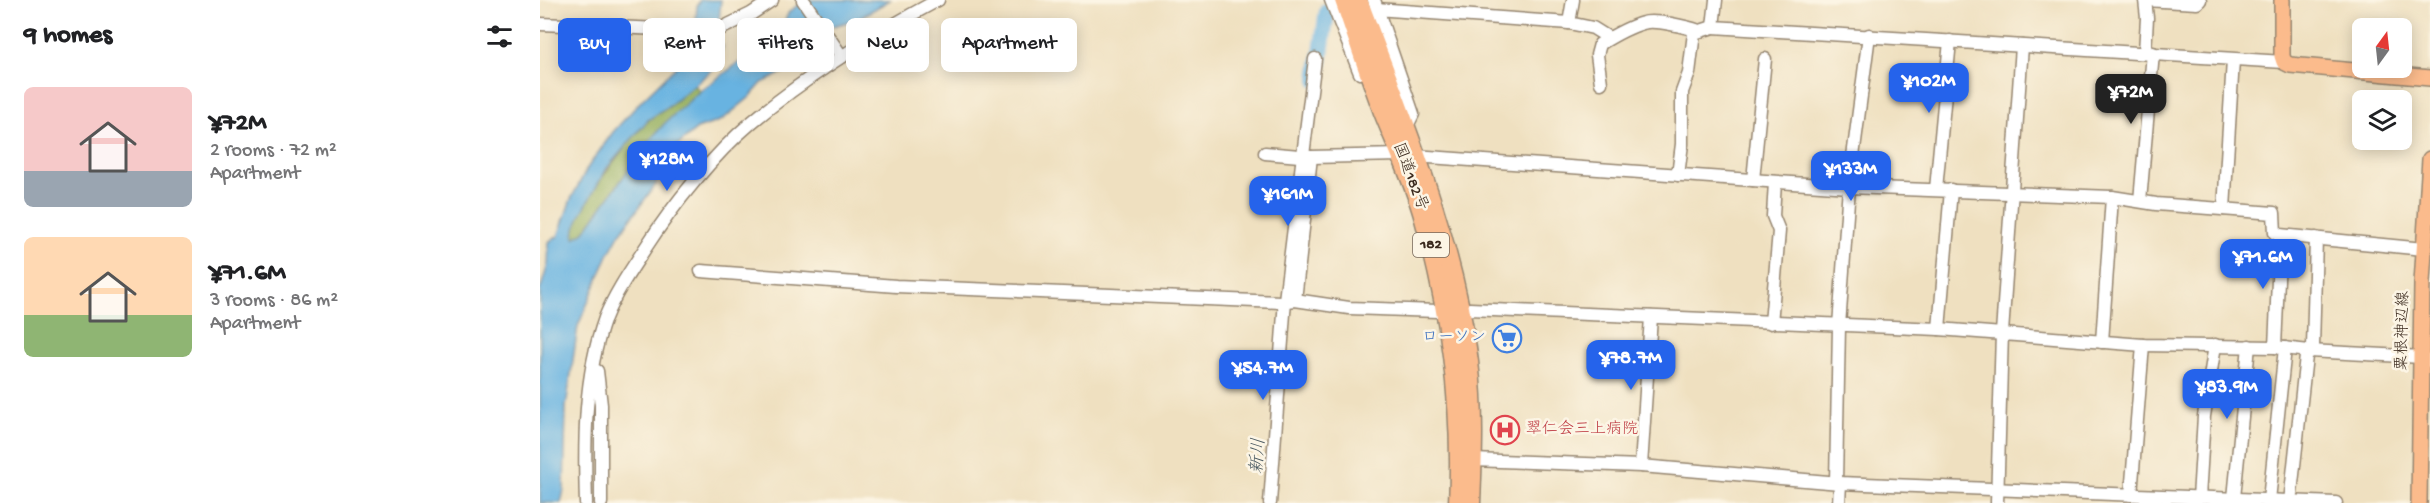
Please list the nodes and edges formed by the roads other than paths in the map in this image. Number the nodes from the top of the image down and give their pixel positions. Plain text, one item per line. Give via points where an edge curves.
1 (772, 0) edge
2 (803, 0) edge
3 (938, 0) edge
4 (1331, 0) edge
5 (1344, 0) edge
6 (1358, 0) edge
7 (1573, 0) edge
8 (1716, 0) edge
9 (2145, 0) edge
10 (2200, 0) edge
11 (2282, 0) edge
12 (1375, 5) edge
13 (1569, 23) junction
14 (540, 24) edge
15 (1713, 27) junction
16 (1700, 31) junction
17 (1869, 35) junction
18 (1609, 38) junction
19 (1950, 41) junction
20 (2022, 46) junction
21 (2149, 52) junction
22 (840, 54) junction
23 (1315, 59) dead end
24 (1765, 59) dead end
25 (2234, 60) junction
26 (2284, 62) junction
27 (2430, 78) edge
28 (1601, 83) dead end
29 (1383, 110) junction
30 (1406, 128) junction
31 (1265, 153) dead end
32 (1306, 156) junction
33 (1409, 156) junction
34 (2430, 162) edge
35 (1678, 175) junction
36 (1753, 180) junction
37 (1775, 182) junction
38 (1850, 187) junction
39 (1936, 189) junction
40 (1951, 190) junction
41 (2011, 193) junction
42 (2112, 196) junction
43 (2140, 201) junction
44 (2224, 209) junction
45 (2280, 235) junction
46 (2316, 238) junction
47 (2424, 249) junction
48 (701, 271) dead end
49 (2426, 283) edge
50 (1290, 300) junction
51 (1453, 310) junction
52 (1651, 317) junction
53 (1771, 322) junction
54 (1839, 326) junction
55 (1939, 329) junction
56 (2002, 333) junction
57 (2102, 342) junction
58 (2143, 345) junction
59 (2215, 345) junction
60 (2249, 346) junction
61 (2280, 347) junction
62 (596, 350) junction
63 (2309, 351) junction
64 (2426, 359) edge
65 (1473, 460) junction
66 (1641, 466) junction
67 (1838, 483) junction
68 (1997, 489) junction
69 (2131, 495) junction
70 (2069, 498) edge
71 (2199, 498) junction
72 (2234, 498) junction
73 (2269, 500) junction
74 (2290, 501) junction
75 (586, 503) edge
76 (601, 503) edge
77 (1270, 503) edge
78 (1458, 503) edge
79 (1472, 503) edge
80 (1839, 503) edge
81 (1997, 503) edge
82 (2336, 503) edge
83 (2419, 503) edge

1 - 14 street via 726,27
2 - 22 street
3 - 22 street
4 - 29 street via 1373,107
5 - 29 highway, 国道182号 / 182
6 - 30 highway, 国道182号 / 182
7 - 13 street
8 - 15 street
9 - 10 street
9 - 21 street
11 - 26 main road
12 - 13 street
12 - 30 street via 1413,114
13 - 18 street via 1593,28
15 - 16 street
15 - 17 street
16 - 18 street via 1645,22
16 - 35 street via 1694,33 1689,73 1682,92
17 - 19 street
17 - 38 street
18 - 28 street via 1600,44 1597,55
19 - 20 street
19 - 39 street
20 - 21 street
20 - 41 street
21 - 25 street
21 - 43 street
22 - 62 street via 750,124 695,181 662,222 620,287
23 - 32 street
24 - 36 street
25 - 26 street
25 - 44 street
26 - 27 main road
29 - 33 highway, 国道182号 / 182
30 - 33 highway, 国道182号 / 182
31 - 32 street
32 - 33 street
32 - 50 street
33 - 35 street
33 - 51 highway, 国道182号 / 182
34 - 47 main road, 粟根神辺線
35 - 36 street
36 - 37 street
37 - 38 street
37 - 53 street via 1773,216 1779,231
38 - 39 street
38 - 54 street
39 - 40 street
40 - 41 street
40 - 55 street
41 - 42 street
41 - 56 street
42 - 43 street
42 - 57 street
43 - 44 street
44 - 45 street via 2274,213 2275,233
45 - 46 street
45 - 61 street
46 - 47 street
46 - 63 street via 2313,347
47 - 49 main road, 粟根神辺線
48 - 50 street via 908,286
49 - 64 main road, 粟根神辺線
50 - 51 street via 1349,308
50 - 77 street
51 - 52 street
51 - 65 highway, 国道182号 / 182 via 1469,363
51 - 78 highway, 国道182号 / 182 via 1461,461
52 - 53 street
52 - 66 street
53 - 54 street
54 - 55 street
54 - 67 street
55 - 56 street
56 - 57 street
56 - 68 street
57 - 58 street
58 - 59 street
58 - 69 street
59 - 60 street
59 - 71 street via 2204,416
60 - 61 street
60 - 72 street
61 - 63 street
61 - 73 street
62 - 75 street via 586,405
62 - 76 street via 600,354 596,368 601,405
63 - 64 street
63 - 74 street
64 - 83 main road, 粟根神辺線
65 - 66 street
65 - 79 highway, 国道182号 / 182
66 - 67 street
67 - 68 street
67 - 80 street
68 - 70 street
68 - 81 street
69 - 70 street
69 - 71 street
71 - 72 street
72 - 73 street
73 - 74 street
74 - 82 street

